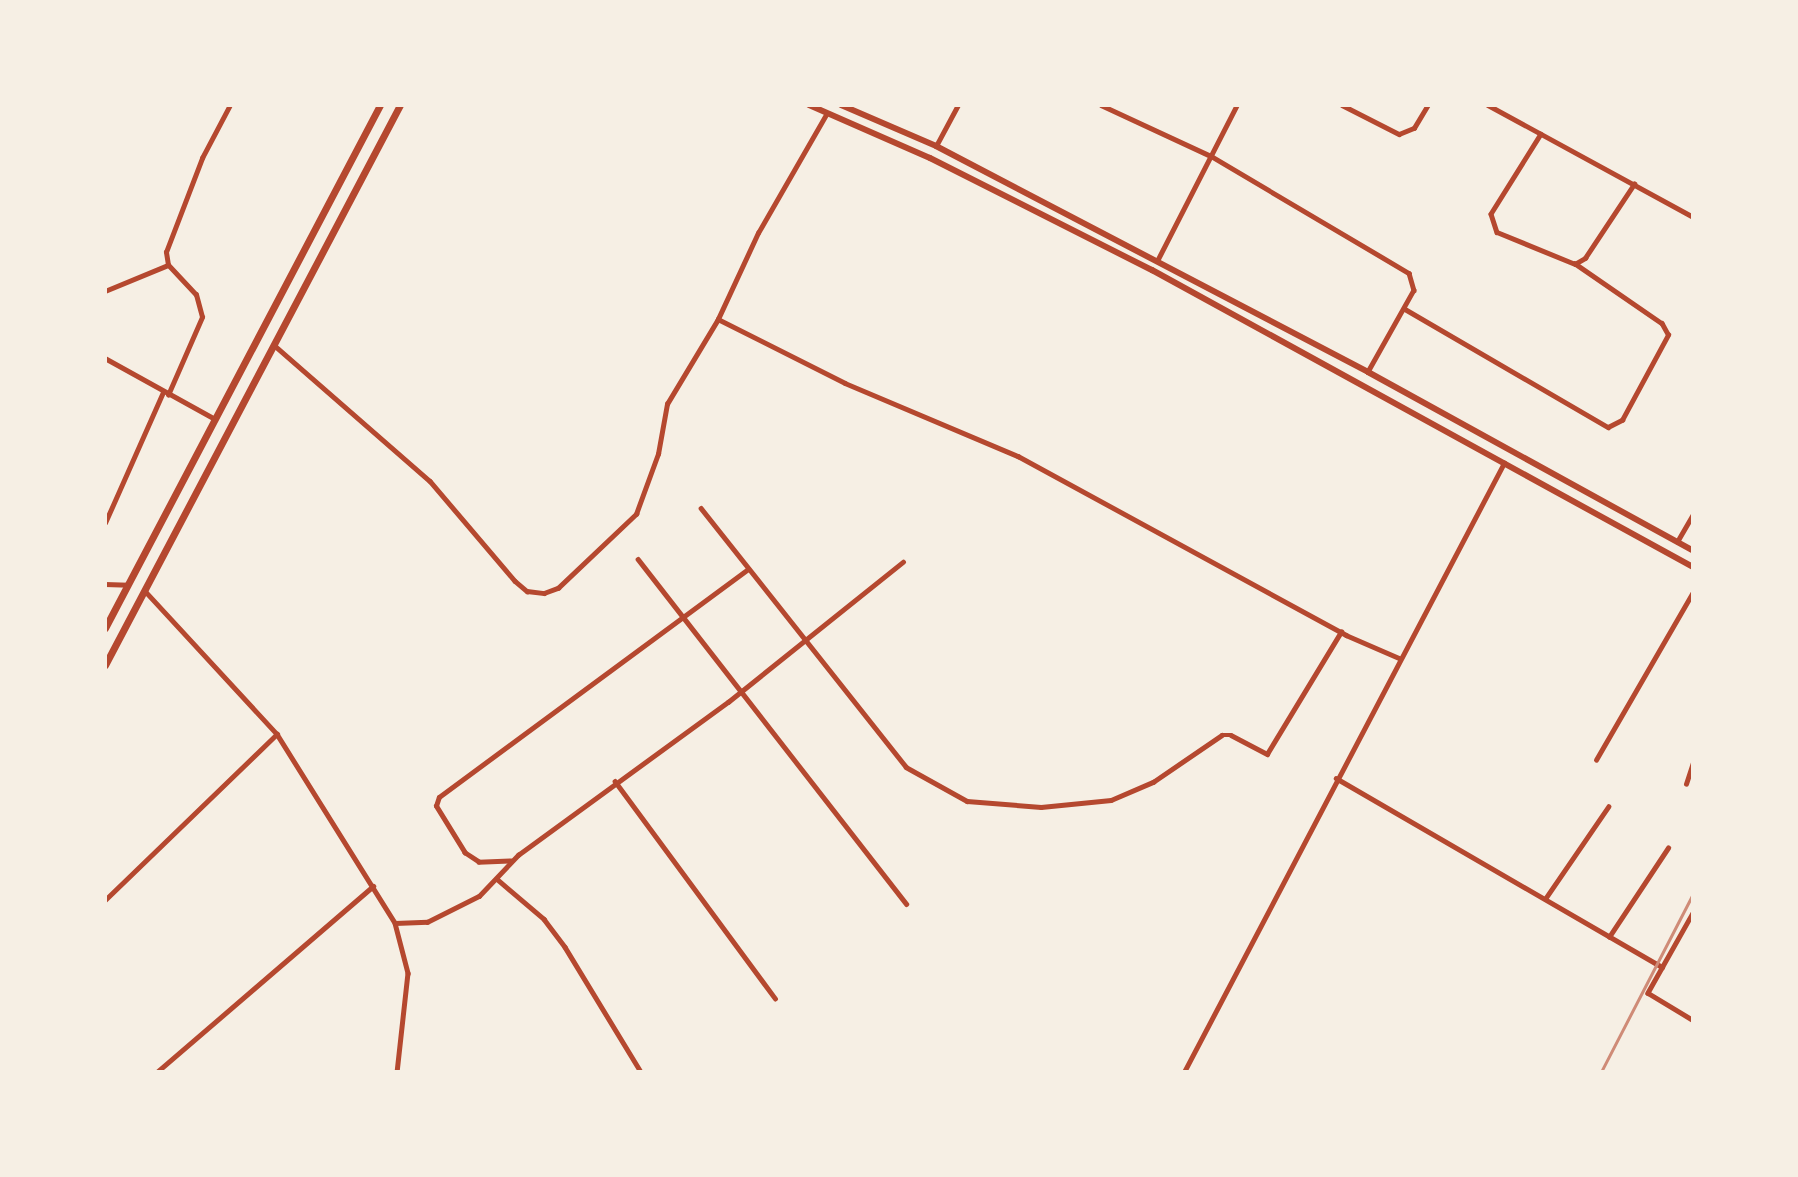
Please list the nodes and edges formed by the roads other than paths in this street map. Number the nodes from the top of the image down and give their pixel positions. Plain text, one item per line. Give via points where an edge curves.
1 (230, 105) edge
2 (380, 105) edge
3 (400, 105) edge
4 (809, 105) edge
5 (841, 105) edge
6 (958, 105) edge
7 (1103, 105) edge
8 (1237, 105) edge
9 (1342, 105) edge
10 (1428, 105) edge
11 (1489, 105) edge
12 (828, 112) junction
13 (1541, 134) junction
14 (936, 146) junction
15 (1211, 156) junction
16 (1634, 184) junction
17 (1693, 217) edge
18 (320, 219) junction
19 (336, 226) junction
20 (1157, 262) junction
21 (1575, 264) junction
22 (168, 265) junction
23 (105, 291) edge
24 (1405, 309) junction
25 (718, 319) junction
26 (274, 345) junction
27 (105, 358) edge
28 (1368, 372) junction
29 (165, 394) junction
30 (215, 419) junction
31 (1504, 463) junction
32 (701, 508) dead end
33 (1693, 514) edge
34 (105, 523) edge
35 (1677, 543) junction
36 (1693, 551) edge
37 (638, 559) dead end
38 (904, 562) dead end
39 (1693, 567) edge
40 (748, 569) junction
41 (105, 584) edge
42 (128, 585) junction
43 (146, 592) junction
44 (1693, 592) edge
45 (685, 618) junction
46 (105, 628) edge
47 (1341, 632) junction
48 (804, 641) junction
49 (1399, 658) junction
50 (105, 665) edge
51 (742, 690) junction
52 (277, 734) junction
53 (1596, 760) dead end
54 (1693, 763) edge
55 (1336, 778) junction
56 (615, 781) junction
57 (1686, 784) dead end
58 (1608, 807) dead end
59 (1668, 848) dead end
60 (511, 861) junction
61 (497, 879) junction
62 (373, 886) junction
63 (1545, 899) junction
64 (105, 900) edge
65 (907, 904) dead end
66 (1693, 913) edge
67 (395, 923) junction
68 (1609, 937) junction
69 (1662, 967) junction
70 (775, 998) dead end
71 (1693, 1020) edge
72 (157, 1072) edge
73 (397, 1072) edge
74 (641, 1072) edge
75 (1184, 1072) edge

1 - 22 street via 176,223 166,252
2 - 18 main road
3 - 19 main road
4 - 12 main road
5 - 14 main road
6 - 14 street
7 - 15 street
8 - 15 street
9 - 10 street via 1399,134 1414,128
11 - 13 street
12 - 25 street via 758,233
12 - 31 main road via 1152,270
13 - 16 street
13 - 21 street via 1490,220 1497,232
14 - 20 main road
15 - 20 street
15 - 24 street via 1409,273 1415,284
16 - 17 street
16 - 21 street via 1585,258
18 - 19 main road
18 - 30 main road
19 - 26 main road
20 - 28 main road
21 - 24 street via 1662,324 1668,335 1622,420 1608,427
22 - 23 street
22 - 29 street via 191,287 202,317
24 - 28 street
25 - 26 street via 667,404 658,454 636,514 580,570 544,593 527,591 514,582 430,481
25 - 47 street via 845,383 1018,456
26 - 43 main road
27 - 29 street
28 - 35 main road
29 - 30 street
29 - 34 street
30 - 42 main road
31 - 39 main road
31 - 49 street
32 - 40 street
33 - 35 street
35 - 36 main road
37 - 45 street
38 - 48 street
40 - 45 street
40 - 48 street
41 - 42 street
42 - 46 main road
43 - 50 main road
43 - 52 street
44 - 53 street
45 - 51 street
45 - 60 street via 439,797 436,807 465,853 479,862
47 - 48 street via 1267,754 1231,735 1222,735 1130,794 1076,806 1041,807 967,801 922,780 906,767
47 - 49 street
48 - 51 street
49 - 55 street
51 - 56 street
51 - 65 street
52 - 62 street
52 - 64 street
54 - 57 street
55 - 63 street
55 - 75 street
56 - 60 street
56 - 70 street
58 - 63 street
59 - 68 street
60 - 61 street
61 - 67 street via 453,911 427,922
61 - 74 street via 558,937 588,978
62 - 67 street
62 - 72 street
63 - 68 street
66 - 69 street
67 - 73 street via 408,973
68 - 69 street
69 - 71 street via 1648,996

